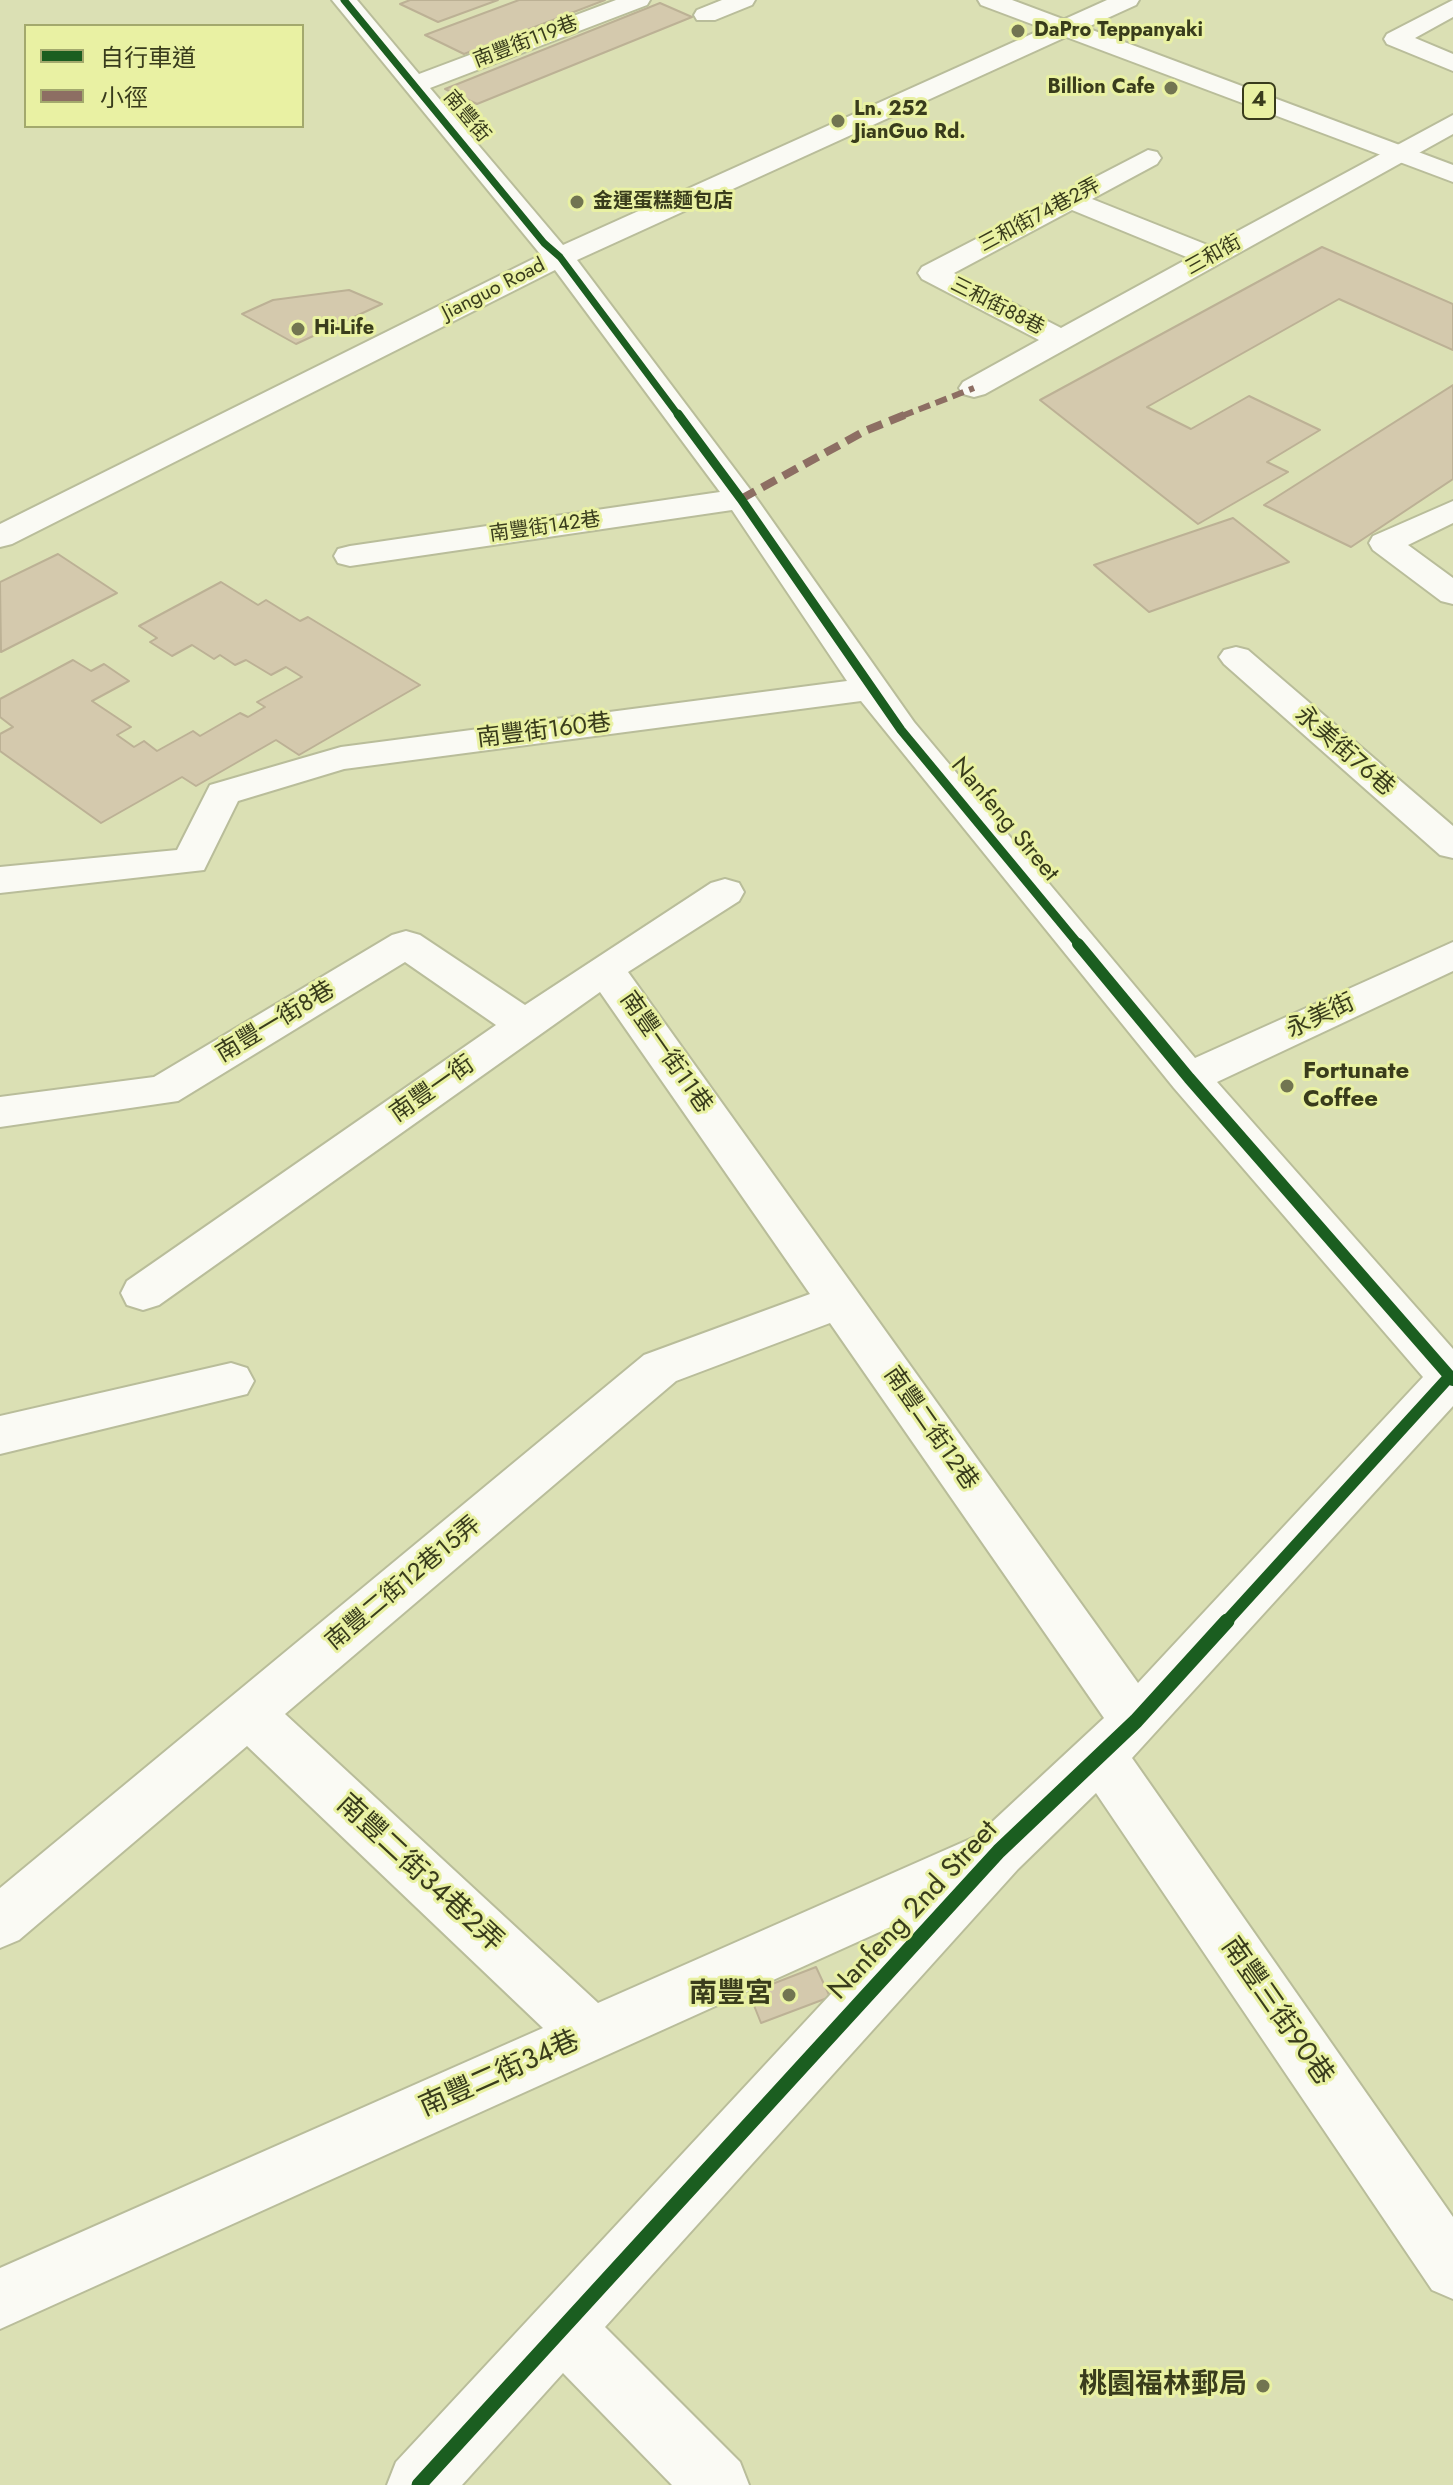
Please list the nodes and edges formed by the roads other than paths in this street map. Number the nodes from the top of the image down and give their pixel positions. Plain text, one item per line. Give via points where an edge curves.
1 (377, 0) edge
2 (638, 0) edge
3 (743, 0) edge
4 (990, 0) edge
5 (1127, 0) edge
6 (348, 4) edge
7 (1453, 7) edge
8 (706, 15) dead end
9 (1066, 28) junction
10 (1453, 63) edge
11 (414, 85) junction
12 (1453, 123) edge
13 (1398, 153) junction
14 (1148, 158) dead end
15 (1453, 174) edge
16 (1072, 200) junction
17 (560, 257) junction
18 (1212, 257) junction
19 (932, 273) joint
20 (1061, 340) junction
21 (974, 388) dead end
22 (741, 499) junction
23 (1453, 511) edge
24 (0, 537) edge
25 (350, 556) dead end
26 (1453, 594) edge
27 (1236, 657) dead end
28 (870, 689) junction
29 (1453, 846) edge
30 (0, 880) edge
31 (725, 892) dead end
32 (1453, 955) edge
33 (605, 969) junction
34 (525, 1025) junction
35 (1189, 1078) junction
36 (0, 1112) edge
37 (725, 1138) joint
38 (143, 1293) dead end
39 (839, 1301) junction
40 (1452, 1377) edge
41 (231, 1381) dead end
42 (0, 1435) edge
43 (249, 1714) junction
44 (1118, 1738) junction
45 (999, 1851) junction
46 (0, 1922) edge
47 (590, 2034) junction
48 (1453, 2269) edge
49 (0, 2299) edge
50 (563, 2328) junction
51 (419, 2485) edge
52 (717, 2485) edge

1 - 6 street
2 - 11 street, 南豐街119巷
3 - 8 street
4 - 9 street, 4
5 - 9 street, Jianguo Road
6 - 11 street, 南豐街
7 - 10 street via 1396,39
9 - 13 street, 4
9 - 17 street, Jianguo Road
11 - 17 street, 南豐街
12 - 13 street, 三和街
13 - 15 street, 4
13 - 18 street, 三和街
14 - 16 street, 三和街74巷2弄
16 - 18 street
16 - 19 street, 三和街74巷2弄
17 - 22 street, Nanfeng Street
17 - 24 street, Jianguo Road
18 - 20 street, 三和街
19 - 20 street, 三和街88巷
20 - 21 street, 三和街
22 - 25 street, 南豐街142巷
22 - 28 street, Nanfeng Street
23 - 26 street via 1385,543
27 - 29 street, 永美街76巷
28 - 30 street, 南豐街160巷 via 341,758 223,793 191,861
28 - 35 street, Nanfeng Street
31 - 33 street, 南豐一街
32 - 35 street, 永美街
33 - 34 street, 南豐一街
33 - 37 street, 南豐一街11巷
34 - 36 street, 南豐一街8巷 via 406,944 163,1091
34 - 38 street, 南豐一街
35 - 40 street, Nanfeng Street
37 - 39 street, 南豐二街12巷
39 - 43 street, 南豐二街12巷15弄 via 660,1368
39 - 44 street, 南豐二街12巷
40 - 44 street, Nanfeng 2nd Street
41 - 42 street
43 - 46 street, 南豐二街12巷15弄
43 - 47 street, 南豐二街34巷2弄
44 - 45 street, Nanfeng 2nd Street
44 - 48 street, 南豐三街90巷
45 - 47 street, 南豐二街34巷
45 - 50 street, Nanfeng 2nd Street
47 - 49 street, 南豐二街34巷
50 - 51 street, Nanfeng 2nd Street
50 - 52 street

